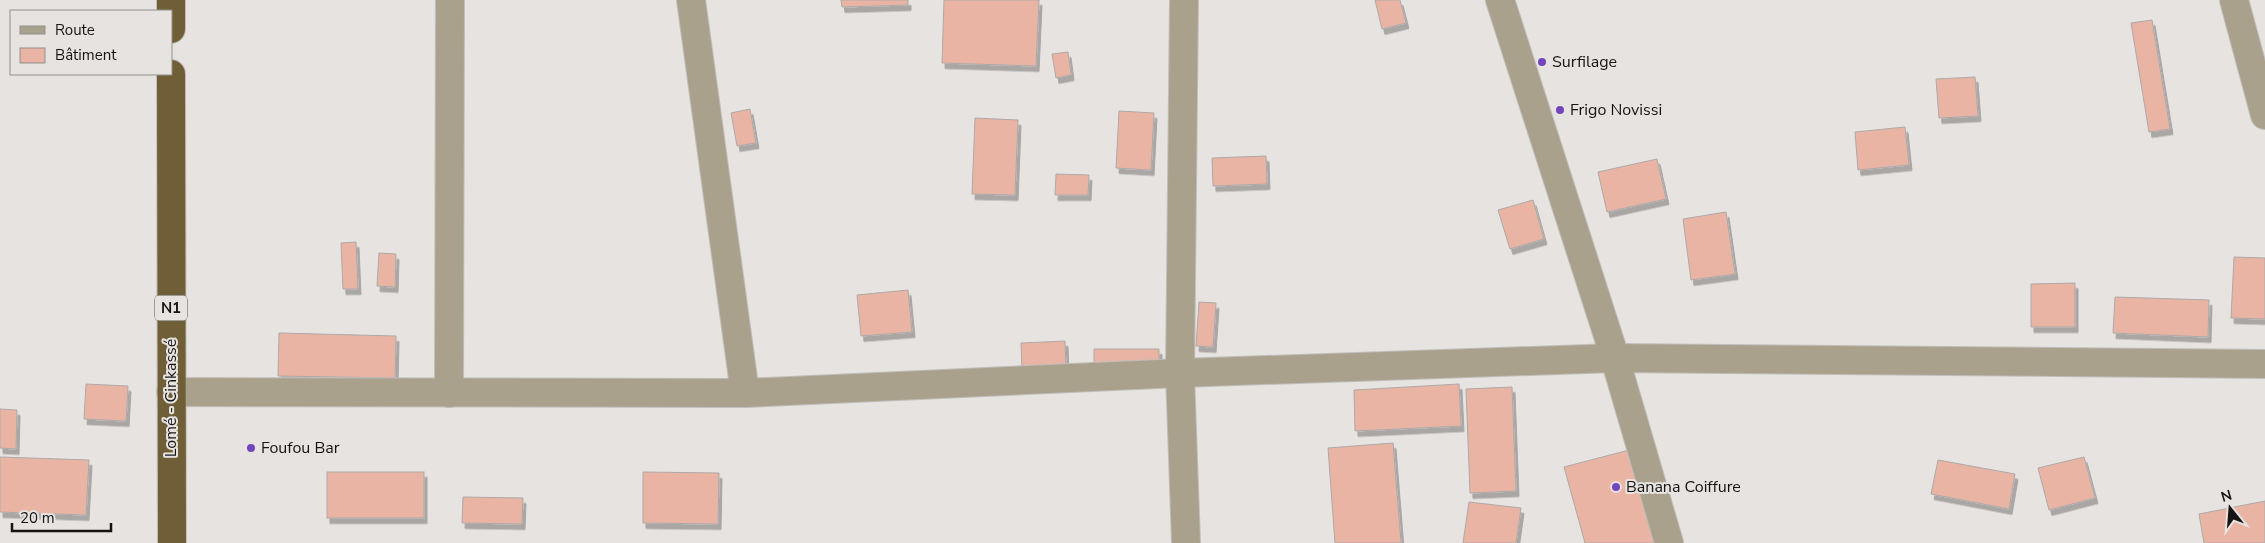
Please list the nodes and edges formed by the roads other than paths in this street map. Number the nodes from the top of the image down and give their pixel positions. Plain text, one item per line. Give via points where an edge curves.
1 (450, 0) edge
2 (691, 0) edge
3 (1184, 0) edge
4 (1500, 0) edge
5 (2234, 0) edge
6 (171, 75) edge
7 (2265, 115) edge
8 (1615, 358) junction
9 (2265, 364) edge
10 (1180, 373) junction
11 (171, 392) junction
12 (449, 393) junction
13 (745, 393) junction
14 (172, 543) edge
15 (1186, 543) edge
16 (1669, 543) edge

1 - 12 street
2 - 13 street
3 - 10 street
4 - 8 street
5 - 7 street
6 - 11 highway, Lomé - Cinkassé / N1
8 - 9 street
8 - 10 street
8 - 16 street
10 - 13 street
10 - 15 street
11 - 12 street
11 - 14 highway, Lomé - Cinkassé / N1
12 - 13 street

